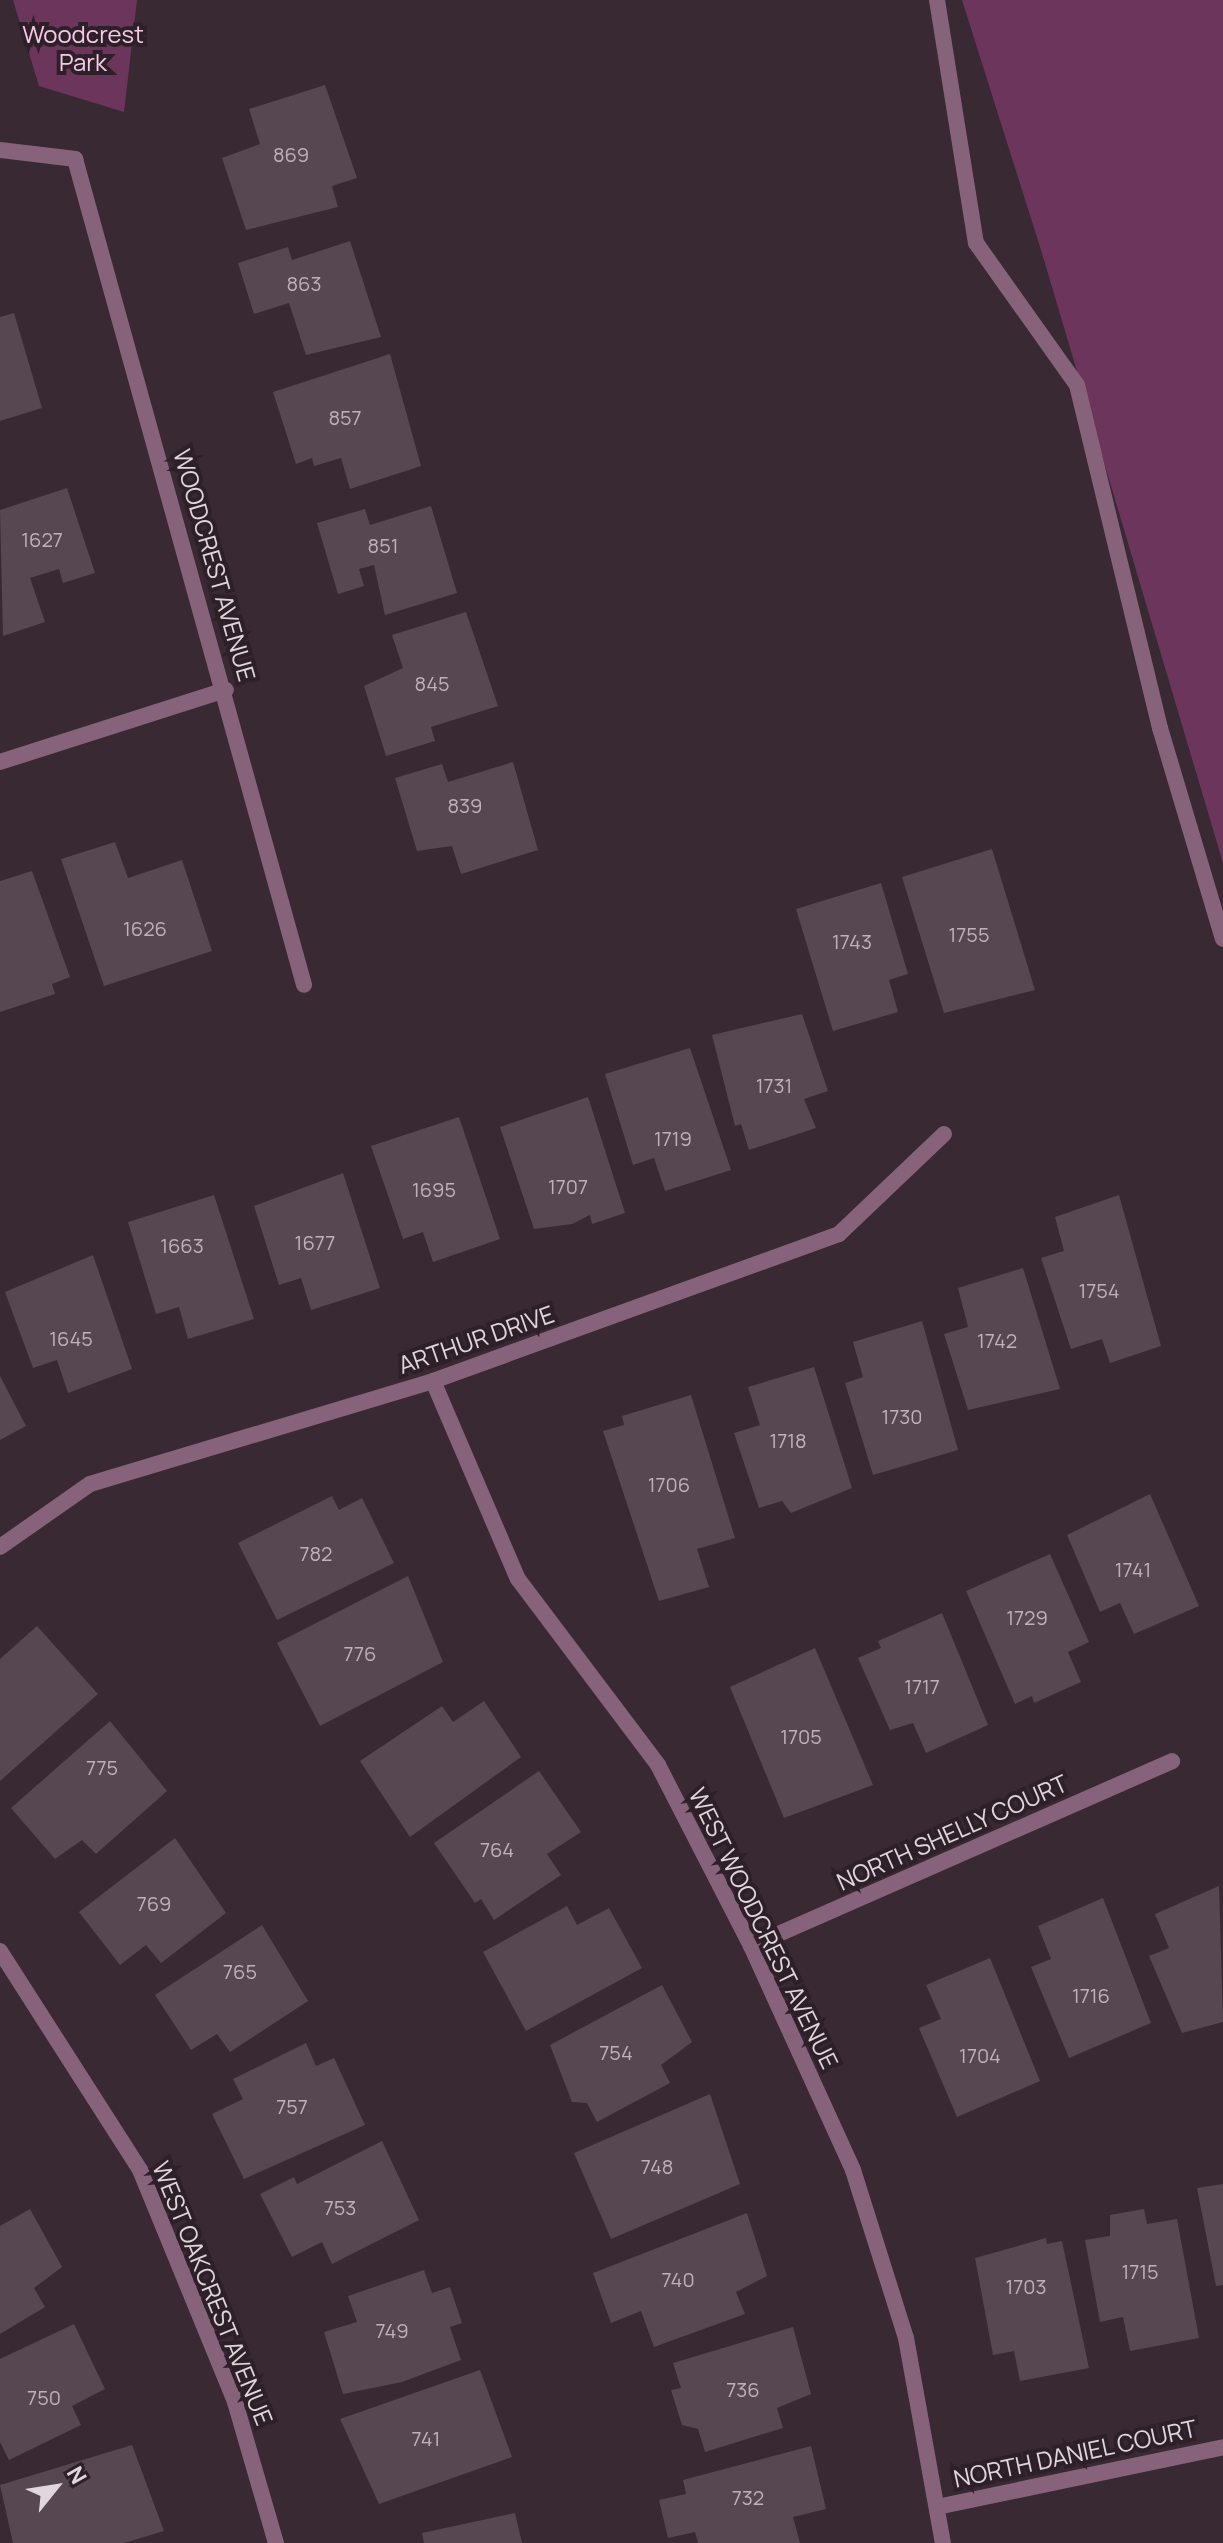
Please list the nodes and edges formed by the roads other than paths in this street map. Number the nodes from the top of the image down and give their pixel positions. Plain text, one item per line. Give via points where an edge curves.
1 (937, 0) edge
2 (0, 150) edge
3 (226, 690) junction
4 (0, 762) edge
5 (1223, 939) edge
6 (304, 985) dead end
7 (944, 1134) dead end
8 (433, 1381) junction
9 (0, 1547) edge
10 (1172, 1761) dead end
11 (751, 1946) junction
12 (0, 1951) edge
13 (1223, 2447) edge
14 (937, 2507) junction
15 (276, 2543) edge
16 (943, 2543) edge

1 - 5 street via 976,243 1077,385 1160,728
2 - 3 street, WOODCREST AVENUE via 75,159
3 - 4 street
3 - 6 street, WOODCREST AVENUE
7 - 8 street, ARTHUR DRIVE via 839,1234
8 - 9 street, ARTHUR DRIVE via 90,1484
8 - 11 street, WEST WOODCREST AVENUE via 518,1579 658,1765
10 - 11 street, NORTH SHELLY COURT
11 - 14 street, WEST WOODCREST AVENUE via 853,2170 906,2338
12 - 15 street, WEST OAKCREST AVENUE via 140,2170 235,2402
13 - 14 street, NORTH DANIEL COURT
14 - 16 street, WEST WOODCREST AVENUE

